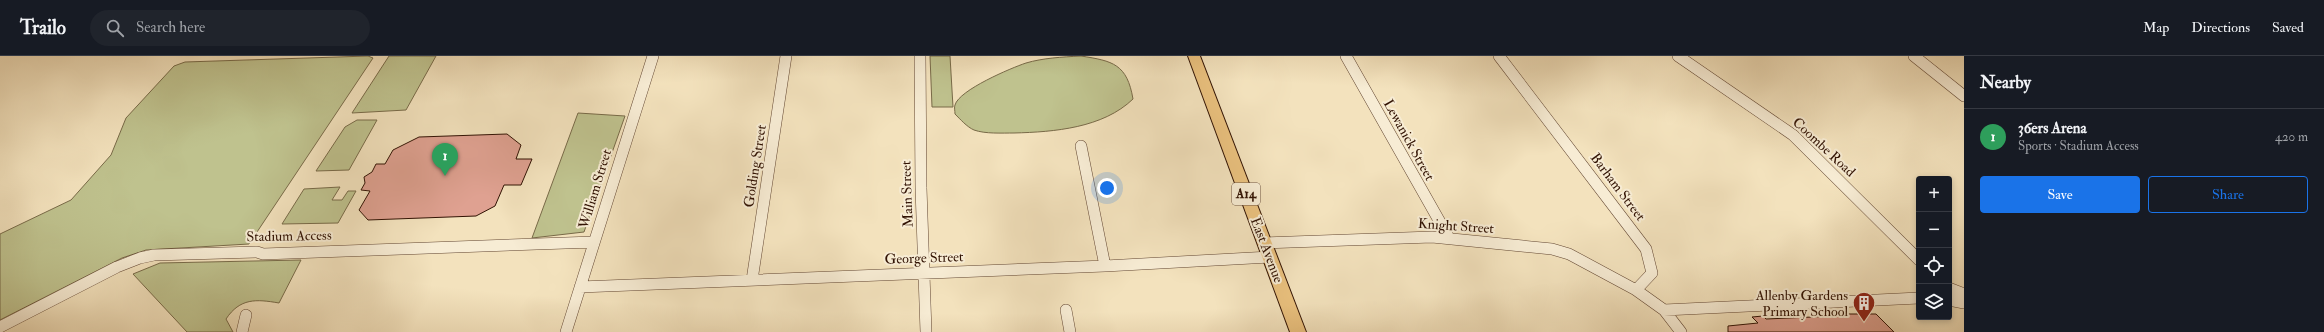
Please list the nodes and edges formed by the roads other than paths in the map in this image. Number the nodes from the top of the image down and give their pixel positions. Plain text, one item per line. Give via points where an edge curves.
1 (652, 56) edge
2 (786, 56) edge
3 (920, 56) edge
4 (1194, 56) edge
5 (1346, 56) edge
6 (1499, 56) edge
7 (1678, 56) edge
8 (1914, 56) edge
9 (1964, 96) edge
10 (1081, 146) dead end
11 (1448, 238) junction
12 (594, 242) junction
13 (1264, 243) junction
14 (1270, 257) junction
15 (1916, 257) edge
16 (1105, 266) junction
17 (925, 273) junction
18 (752, 280) junction
19 (580, 287) junction
20 (1636, 290) junction
21 (1952, 291) edge
22 (1916, 298) edge
23 (1952, 300) edge
24 (1963, 302) edge
25 (1066, 310) dead end
26 (1664, 310) junction
27 (246, 315) dead end
28 (0, 327) edge
29 (242, 332) edge
30 (566, 332) edge
31 (926, 332) edge
32 (1070, 332) edge
33 (1298, 332) edge
34 (1681, 332) edge

1 - 12 street, William Street
2 - 18 street, Golding Street
3 - 17 street, Main Street
4 - 13 main road, East Avenue / A14
5 - 11 street, Lewanick Street
6 - 20 street, Barham Street via 1646,249 1652,273
7 - 15 street, Coombe Road via 1793,135
8 - 9 street
10 - 16 street
11 - 13 street, Knight Street
11 - 20 street, Knight Street via 1552,249 1570,254
12 - 19 street, William Street
12 - 28 street, Stadium Access via 263,254 257,252 154,255 123,264
13 - 14 main road, East Avenue / A14
14 - 16 street, George Street
14 - 33 main road, East Avenue / A14
16 - 17 street, George Street
17 - 18 street, George Street
17 - 31 street, Main Street
18 - 19 street, George Street
19 - 30 street, William Street
20 - 26 street
21 - 24 street
22 - 26 street
23 - 24 street
25 - 32 street
26 - 34 street
27 - 29 street

